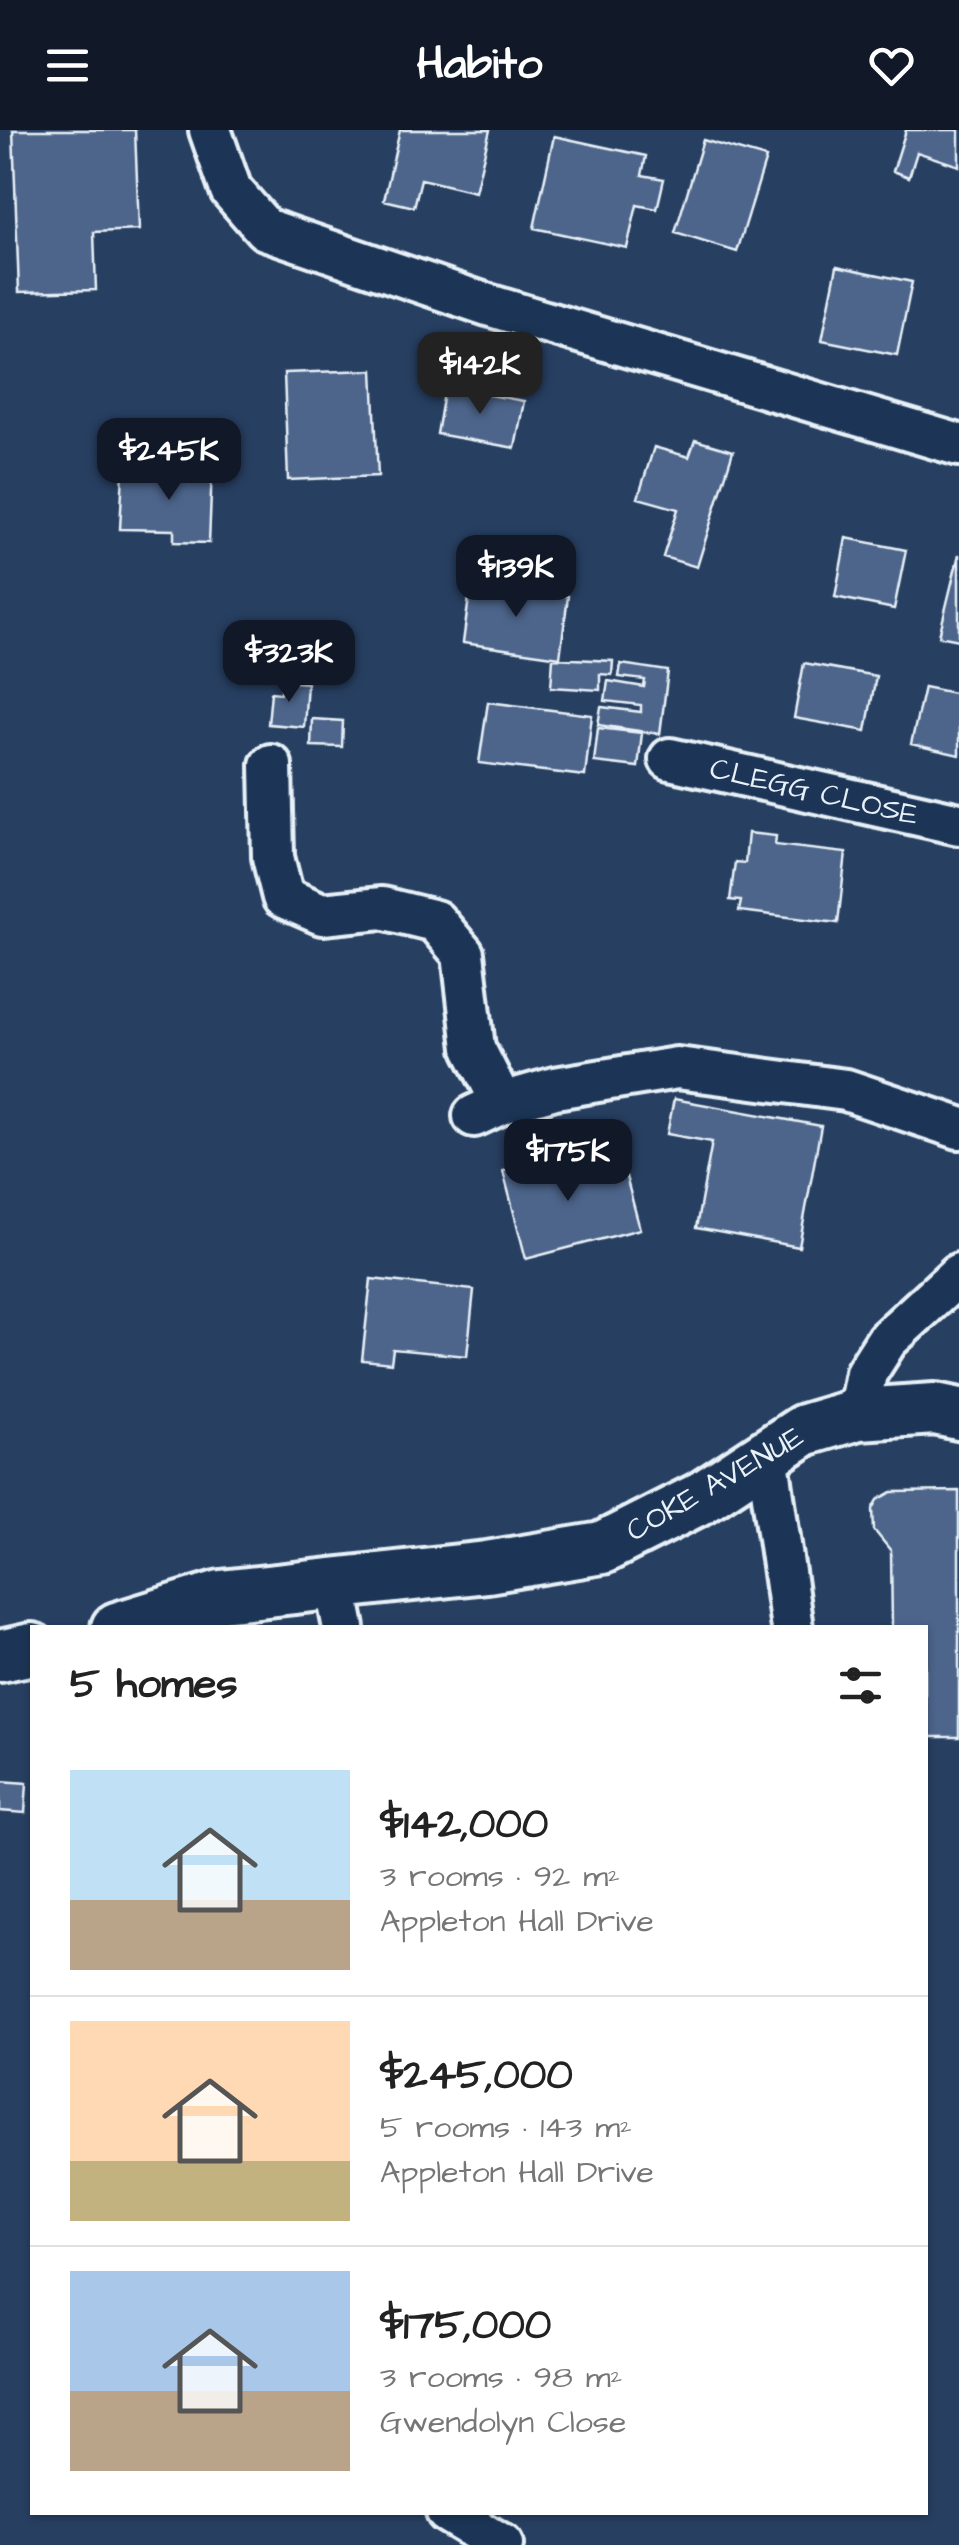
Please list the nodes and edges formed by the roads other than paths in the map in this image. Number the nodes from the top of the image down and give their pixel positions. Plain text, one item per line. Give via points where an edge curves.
1 (210, 130) edge
2 (959, 445) edge
3 (670, 760) dead end
4 (271, 765) dead end
5 (959, 824) edge
6 (959, 1128) edge
7 (959, 1274) edge
8 (858, 1414) junction
9 (959, 1414) edge
10 (767, 1454) junction
11 (340, 1605) edge
12 (127, 1625) edge
13 (792, 1625) edge
14 (30, 1648) edge
15 (0, 1656) edge
16 (452, 2515) edge
17 (502, 2545) edge

1 - 2 street via 231,190 266,229 488,304
3 - 5 street, CLEGG CLOSE
4 - 6 street via 273,857 283,897 322,914 382,908 434,922 463,954 488,1109 555,1088 677,1068 846,1090
7 - 8 street via 886,1340 866,1373
8 - 9 street, COKE AVENUE via 935,1408
8 - 10 street, COKE AVENUE via 804,1430
10 - 11 street, COKE AVENUE via 700,1498 602,1548 486,1567
10 - 13 street
11 - 12 street, COKE AVENUE via 220,1596
14 - 15 street
16 - 17 street

